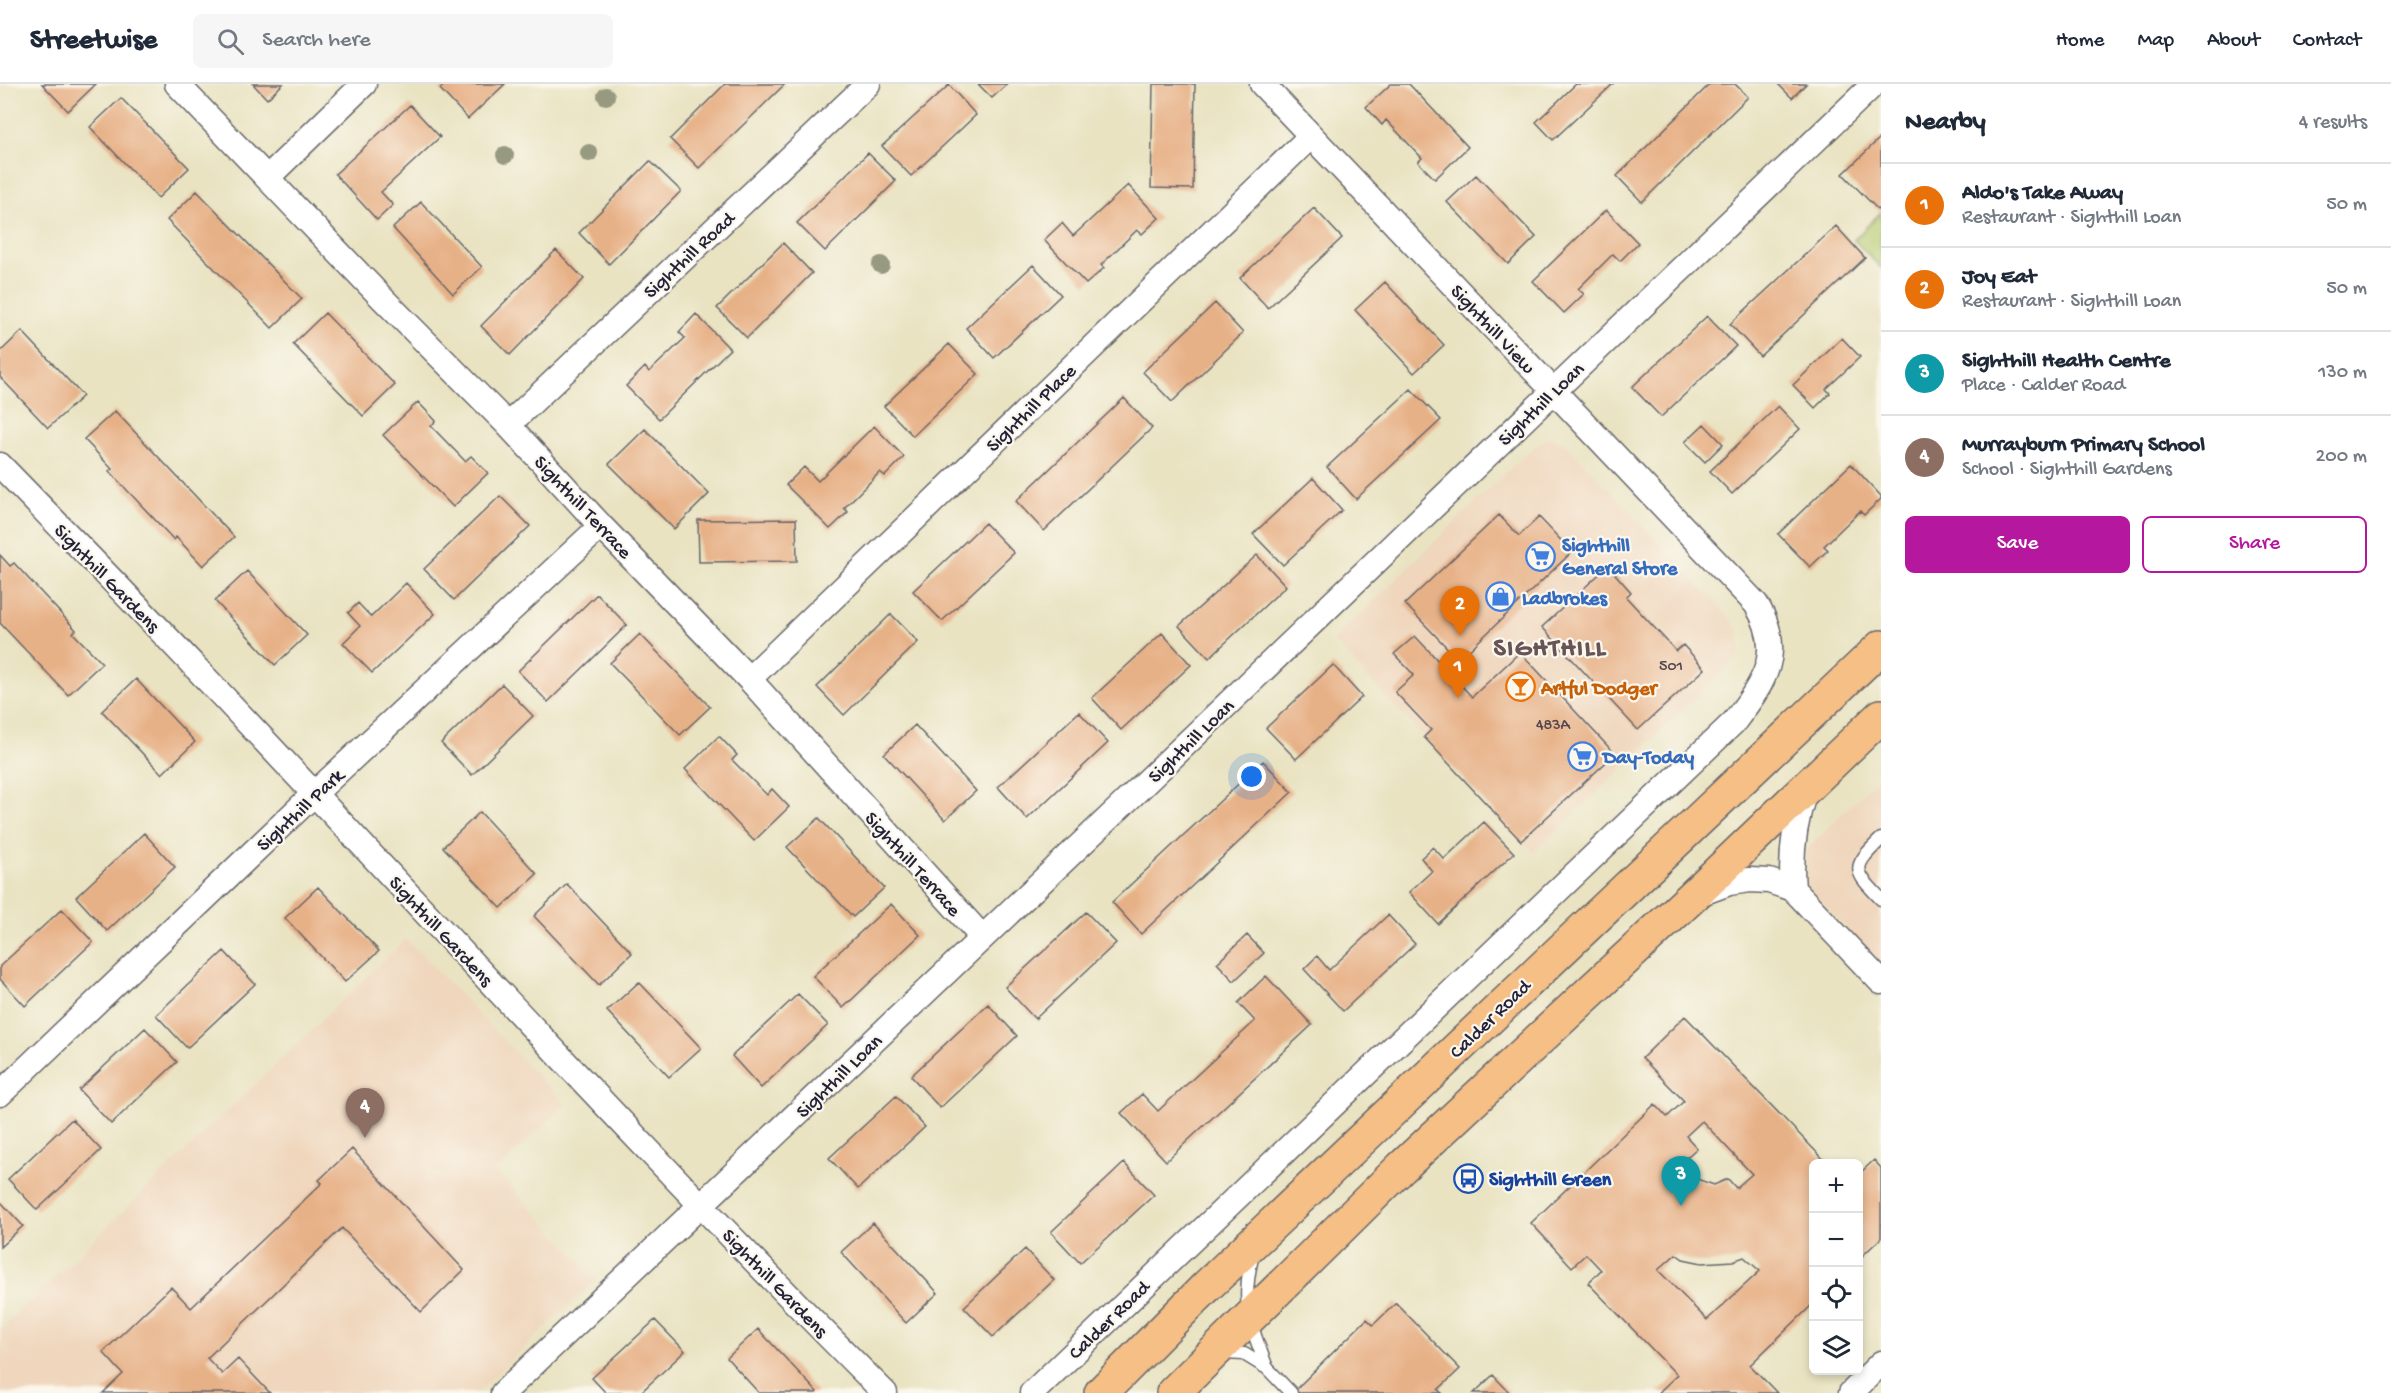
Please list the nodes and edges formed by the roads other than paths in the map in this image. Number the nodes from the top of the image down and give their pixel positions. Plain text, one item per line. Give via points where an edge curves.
1 (177, 84) edge
2 (364, 84) edge
3 (868, 84) edge
4 (1262, 84) edge
5 (1874, 84) edge
6 (1311, 136) junction
7 (267, 178) junction
8 (1553, 391) junction
9 (508, 425) junction
10 (0, 465) edge
11 (601, 526) junction
12 (1881, 647) edge
13 (1769, 664) joint
14 (749, 679) junction
15 (1877, 725) edge
16 (1807, 786) junction
17 (314, 794) junction
18 (1881, 839) edge
19 (1793, 889) junction
20 (1694, 895) junction
21 (1881, 899) edge
22 (982, 937) junction
23 (1881, 982) edge
24 (0, 1094) edge
25 (702, 1205) junction
26 (1256, 1240) junction
27 (1248, 1317) junction
28 (1212, 1352) junction
29 (1881, 1363) edge
30 (1267, 1368) junction
31 (503, 1393) edge
32 (885, 1393) edge
33 (1032, 1393) edge
34 (1101, 1393) edge
35 (1173, 1393) edge
36 (1291, 1393) edge
37 (1851, 1393) edge

1 - 7 street, Sighthill Terrace
2 - 7 street
3 - 9 street, Sighthill Road
4 - 6 street, Sighthill View
5 - 8 street, Sighthill Loan
6 - 8 street, Sighthill View
6 - 14 street, Sighthill Place
7 - 9 street, Sighthill Terrace
8 - 13 street, Sighthill View via 1756,604 1767,621 1772,641
8 - 22 street, Sighthill Loan
9 - 11 street, Sighthill Terrace
10 - 17 street, Sighthill Gardens
11 - 14 street, Sighthill Terrace
11 - 17 street, Sighthill Park
12 - 26 main road, Calder Road
13 - 33 street, Calder Road via 1758,691 1734,722
14 - 22 street, Sighthill Terrace
15 - 16 main road
16 - 19 street via 1792,841
16 - 20 main road
17 - 24 street, Sighthill Park
17 - 25 street, Sighthill Gardens
18 - 21 lane via 1862,857 1859,869 1861,878
19 - 20 street via 1750,880
19 - 23 street
20 - 27 main road via 1401,1168
22 - 25 street, Sighthill Loan
25 - 31 street, Sighthill Loan
25 - 32 street, Sighthill Gardens
26 - 27 lane via 1246,1278
26 - 34 main road, Calder Road
27 - 28 main road
27 - 30 lane
28 - 30 lane via 1244,1354
28 - 35 main road
29 - 37 street
30 - 36 lane

